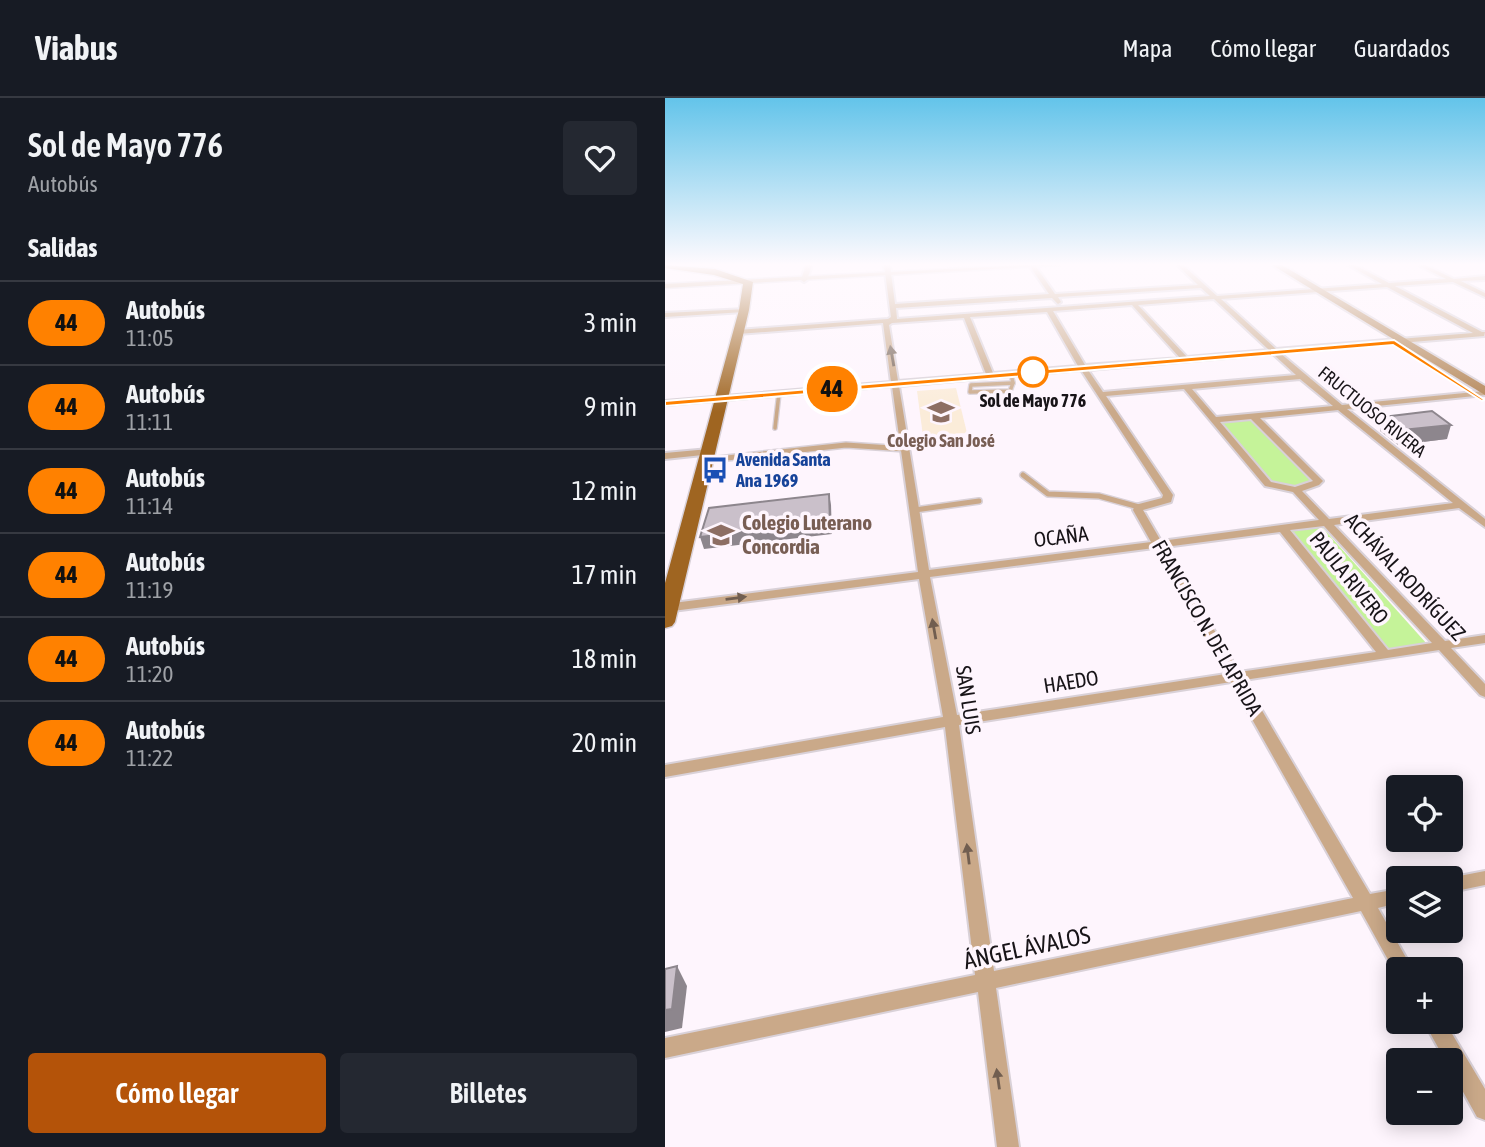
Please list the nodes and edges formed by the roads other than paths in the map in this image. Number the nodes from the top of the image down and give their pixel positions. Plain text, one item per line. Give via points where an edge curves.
1 (743, 314) edge
2 (884, 314) edge
3 (891, 314) edge
4 (928, 314) edge
5 (981, 314) edge
6 (1052, 314) edge
7 (1144, 314) edge
8 (1233, 314) edge
9 (1355, 314) edge
10 (1444, 314) edge
11 (967, 315) junction
12 (738, 332) junction
13 (1484, 335) edge
14 (1397, 340) junction
15 (1275, 352) junction
16 (1185, 359) junction
17 (1083, 368) junction
18 (990, 375) junction
19 (1303, 377) junction
20 (1012, 378) junction
21 (897, 383) junction
22 (1186, 387) junction
23 (779, 393) junction
24 (1102, 394) junction
25 (1482, 394) edge
26 (721, 398) junction
27 (665, 403) edge
28 (1340, 407) junction
29 (1253, 416) junction
30 (1214, 420) junction
31 (775, 428) dead end
32 (906, 449) junction
33 (665, 456) edge
34 (707, 456) junction
35 (1023, 475) dead end
36 (1296, 490) junction
37 (979, 501) dead end
38 (1462, 505) junction
39 (1139, 507) junction
40 (915, 510) junction
41 (1327, 522) junction
42 (1485, 524) edge
43 (1283, 527) junction
44 (1158, 544) junction
45 (924, 574) junction
46 (666, 612) edge
47 (1485, 639) edge
48 (1443, 645) junction
49 (1385, 654) junction
50 (1235, 678) junction
51 (1485, 692) edge
52 (951, 722) junction
53 (665, 771) edge
54 (1485, 878) edge
55 (1463, 883) edge
56 (1386, 899) edge
57 (1366, 903) junction
58 (1397, 957) edge
59 (984, 982) junction
60 (1441, 1034) edge
61 (665, 1048) edge
62 (1485, 1109) edge
63 (1008, 1147) edge

1 - 12 main road
2 - 12 street
21 -> 3 street, SAN LUIS via 886,324
4 - 11 street
5 - 11 street
6 - 17 street
7 - 16 street
8 - 15 street, FRUCTUOSO RIVERA
9 - 14 main road
10 - 13 street
11 - 18 street
12 - 26 main road
13 - 14 street
14 - 15 street
14 - 25 main road
15 - 16 street
15 - 19 street, FRUCTUOSO RIVERA
16 - 17 street
17 - 20 street
17 - 24 street
18 - 20 street
18 - 21 street
19 - 22 street
19 - 28 street, FRUCTUOSO RIVERA
20 - 20 lane via 1009,391 970,393 971,385
21 - 23 street
21 - 32 street, SAN LUIS
22 - 24 street
22 - 30 street, ACHÁVAL RODRÍGUEZ
23 - 26 street
23 - 31 lane
24 - 39 street via 1168,495 1167,500
25 - 28 street
26 - 27 street
26 - 34 main road
28 - 29 street
28 - 38 street, FRUCTUOSO RIVERA
29 - 30 street
29 - 36 street via 1318,481
30 - 36 street, ACHÁVAL RODRÍGUEZ via 1268,484
32 - 34 lane via 846,445
32 - 40 street, SAN LUIS
33 - 34 street
34 - 46 main road via 698,515
35 - 39 lane via 1048,494 1099,496
36 - 41 street, ACHÁVAL RODRÍGUEZ
37 - 40 lane
38 - 41 street, OCAÑA
38 - 42 street, FRUCTUOSO RIVERA
39 - 44 street, FRANCISCO N. DE LAPRIDA
40 - 45 street, SAN LUIS
41 - 43 street, OCAÑA
41 - 48 street, ACHÁVAL RODRÍGUEZ
43 - 44 street, OCAÑA
43 - 49 street, PAULA RIVERO
44 - 45 street, OCAÑA
44 - 50 street, FRANCISCO N. DE LAPRIDA
46 -> 45 street, OCAÑA
52 -> 45 street, SAN LUIS
47 - 48 street, HAEDO
48 - 49 street, HAEDO
48 - 51 street, ACHÁVAL RODRÍGUEZ
49 - 50 street, HAEDO
50 - 52 street, HAEDO
50 - 57 street, FRANCISCO N. DE LAPRIDA
52 - 53 street, HAEDO
59 -> 52 street, SAN LUIS
54 - 55 street
56 - 57 street, ÁNGEL ÁVALOS
57 - 58 street, FRANCISCO N. DE LAPRIDA
57 - 59 street, ÁNGEL ÁVALOS
59 - 61 street, ÁNGEL ÁVALOS
63 -> 59 street, SAN LUIS
60 - 62 street

